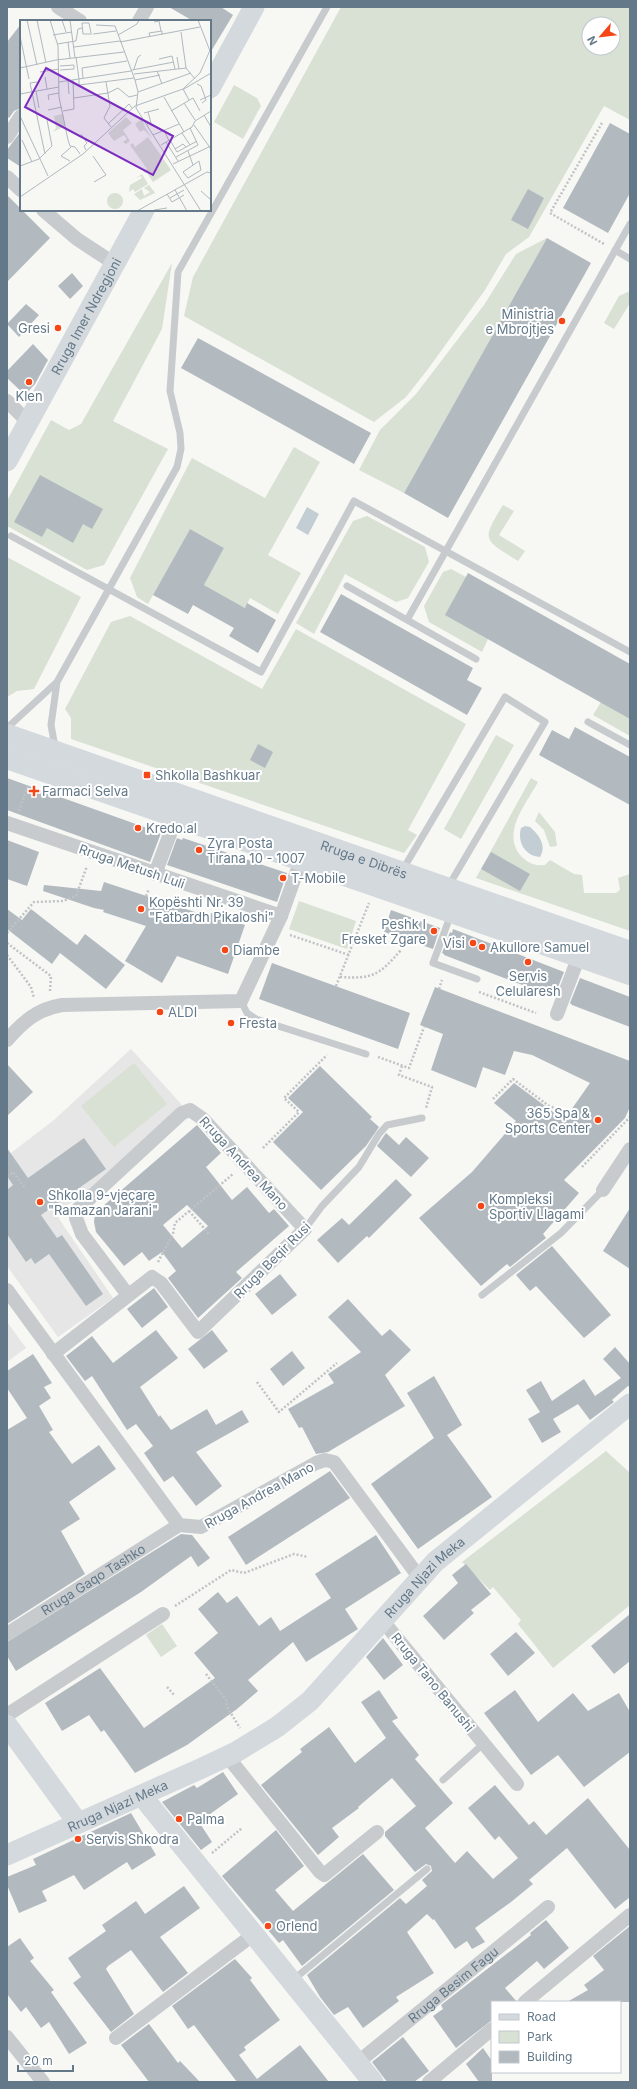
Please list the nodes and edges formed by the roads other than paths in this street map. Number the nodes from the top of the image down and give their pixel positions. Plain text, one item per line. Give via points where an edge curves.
1 (146, 7) edge
2 (254, 7) edge
3 (327, 7) edge
4 (140, 20) edge
5 (211, 86) edge
6 (20, 118) edge
7 (7, 137) edge
8 (7, 177) edge
9 (20, 189) edge
10 (44, 211) edge
11 (143, 211) edge
12 (630, 224) edge
13 (615, 250) junction
14 (630, 259) edge
15 (115, 264) junction
16 (7, 401) edge
17 (28, 422) junction
18 (7, 461) edge
19 (11, 536) dead end
20 (446, 551) junction
21 (347, 586) dead end
22 (108, 589) junction
23 (407, 620) junction
24 (630, 652) edge
25 (476, 659) dead end
26 (57, 682) junction
27 (588, 722) dead end
28 (7, 728) edge
29 (7, 735) edge
30 (630, 745) edge
31 (57, 753) junction
32 (7, 758) edge
33 (176, 818) junction
34 (10, 824) edge
35 (301, 860) junction
36 (401, 872) junction
37 (155, 874) junction
38 (447, 889) junction
39 (452, 912) junction
40 (281, 916) junction
41 (630, 952) edge
42 (579, 956) junction
43 (630, 974) edge
44 (477, 979) dead end
45 (241, 1001) junction
46 (557, 1014) dead end
47 (7, 1040) edge
48 (366, 1054) road end
49 (422, 1118) road end
50 (630, 1149) edge
51 (603, 1190) joint
52 (305, 1229) junction
53 (7, 1290) edge
54 (128, 1295) junction
55 (482, 1295) dead end
56 (54, 1354) junction
57 (630, 1404) edge
58 (179, 1525) junction
59 (420, 1577) junction
60 (163, 1614) road end
61 (382, 1620) junction
62 (7, 1634) edge
63 (7, 1715) edge
64 (7, 1725) edge
65 (483, 1744) junction
66 (227, 1756) junction
67 (443, 1780) dead end
68 (518, 1784) dead end
69 (142, 1796) junction
70 (78, 1823) junction
71 (377, 1832) dead end
72 (7, 1855) edge
73 (428, 1869) dead end
74 (548, 1907) dead end
75 (630, 1915) edge
76 (254, 1934) junction
77 (291, 1981) junction
78 (526, 2001) edge
79 (491, 2031) edge
80 (7, 2037) edge
81 (116, 2038) dead end
82 (357, 2063) junction
83 (43, 2082) edge
84 (373, 2082) edge
85 (428, 2082) edge

1 - 4 street
2 - 5 street
3 - 22 lane via 178,272 170,391 182,449 177,466
6 - 7 street
8 - 9 street
10 - 15 street via 77,239
11 - 15 street, Rruga Imer Ndregjoni
12 - 13 lane
13 - 14 lane
13 - 20 lane
15 - 17 street, Rruga Imer Ndregjoni
16 - 17 street
17 - 18 street, Rruga Imer Ndregjoni
19 - 22 lane
20 - 22 lane via 354,501 261,672
20 - 23 lane
20 - 24 lane
21 - 23 lane
22 - 26 lane
23 - 25 lane
26 - 28 lane
26 - 31 lane via 51,725
27 - 30 lane
29 - 31 main road, Rruga e Dibrës
31 - 36 main road, Rruga e Dibrës
32 - 33 main road, Rruga e Dibrës
33 - 35 main road, Rruga e Dibrës
33 - 37 street
34 - 37 street, Rruga Metush Luli
35 - 39 main road, Rruga e Dibrës
35 - 40 street
36 - 38 main road, Rruga e Dibrës
36 - 38 lane via 505,698 545,722
37 - 40 street, Rruga Metush Luli
38 - 41 main road, Rruga e Dibrës
39 - 42 main road, Rruga e Dibrës
39 - 44 lane via 433,963
40 - 45 street
42 - 43 main road, Rruga e Dibrës
42 - 46 street
45 - 47 street via 62,1005 38,1012 28,1018
45 - 48 lane via 247,1013 256,1019
49 - 52 lane, Rruga Beqir Rusi via 387,1125 359,1167
50 - 51 street
51 - 55 lane via 561,1233
52 - 54 street, Rruga Beqir Rusi via 198,1332 161,1283 152,1277
52 - 54 street, Rruga Andrea Mano via 203,1119 190,1110 182,1113 78,1209 76,1218 82,1234
53 - 56 street
54 - 56 street
56 - 58 street
57 - 59 street, Rruga Njazi Meka via 435,1562
58 - 59 street, Rruga Andrea Mano via 201,1527 325,1460 334,1462
58 - 62 street, Rruga Gaqo Tashko
59 - 61 street, Rruga Njazi Meka
60 - 63 street
61 - 65 street, Rruga Tano Banushi
61 - 66 street, Rruga Njazi Meka via 310,1701 277,1727
64 - 70 street
65 - 67 lane, Rruga Tano Banushi
65 - 68 street, Rruga Tano Banushi
66 - 69 street, Rruga Njazi Meka
66 - 71 street via 324,1875
69 - 70 street, Rruga Njazi Meka
69 - 76 street
70 - 72 street, Rruga Njazi Meka
73 - 77 lane
74 - 82 street, Rruga Besim Fagu
75 - 78 street
76 - 77 street
76 - 81 street
77 - 82 street
79 - 85 street
80 - 83 street
82 - 84 street

